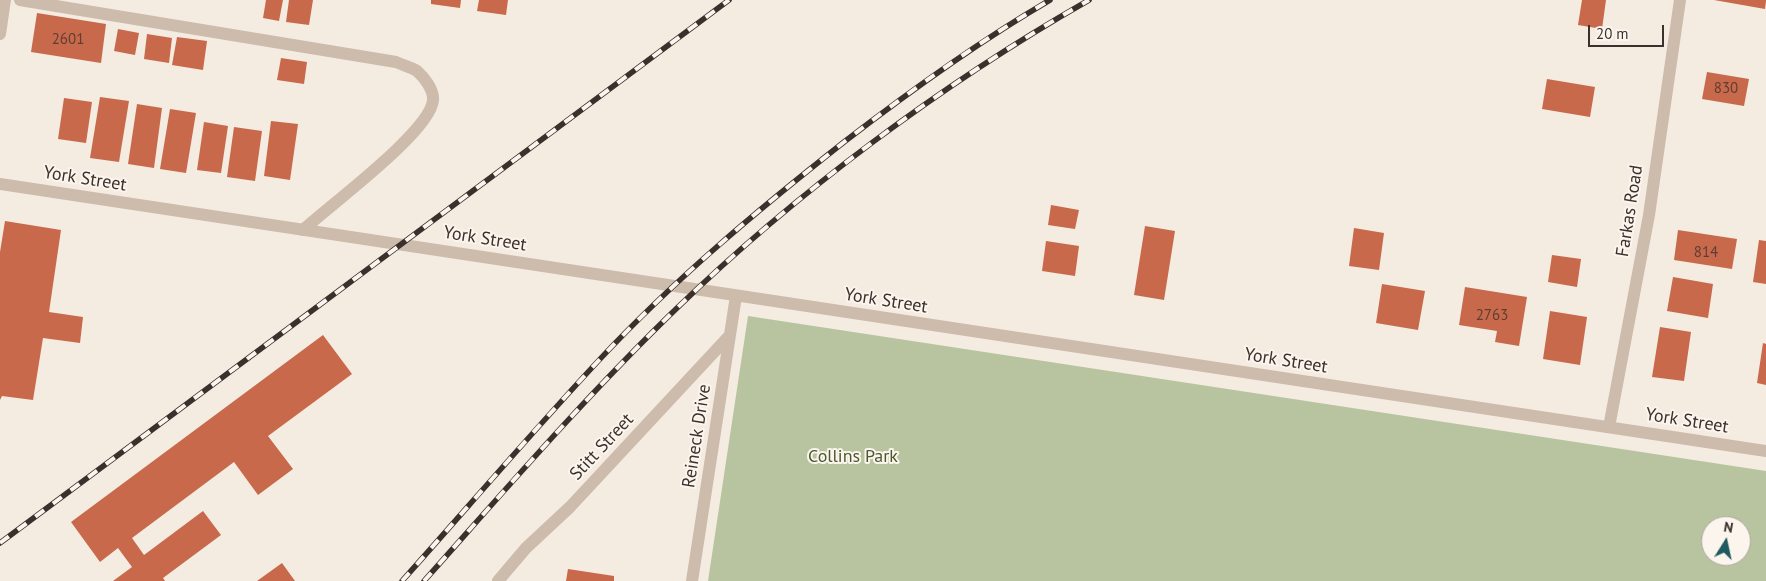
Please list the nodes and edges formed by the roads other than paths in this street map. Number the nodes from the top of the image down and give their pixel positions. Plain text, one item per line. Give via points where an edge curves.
1 (5, 0) edge
2 (20, 0) edge
3 (1680, 0) edge
4 (0, 34) edge
5 (0, 184) edge
6 (303, 230) junction
7 (736, 296) junction
8 (730, 336) junction
9 (1609, 427) junction
10 (1766, 451) edge
11 (498, 581) edge
12 (692, 581) edge

1 - 4 street
2 - 6 street via 396,62 416,70 428,83 434,98 430,112 406,143
3 - 9 street, Farkas Road via 1648,215
5 - 6 street, York Street
6 - 7 street, York Street
7 - 8 street, Reineck Drive
7 - 9 street, York Street
8 - 11 street, Stitt Street
8 - 12 street, Reineck Drive
9 - 10 street, York Street

